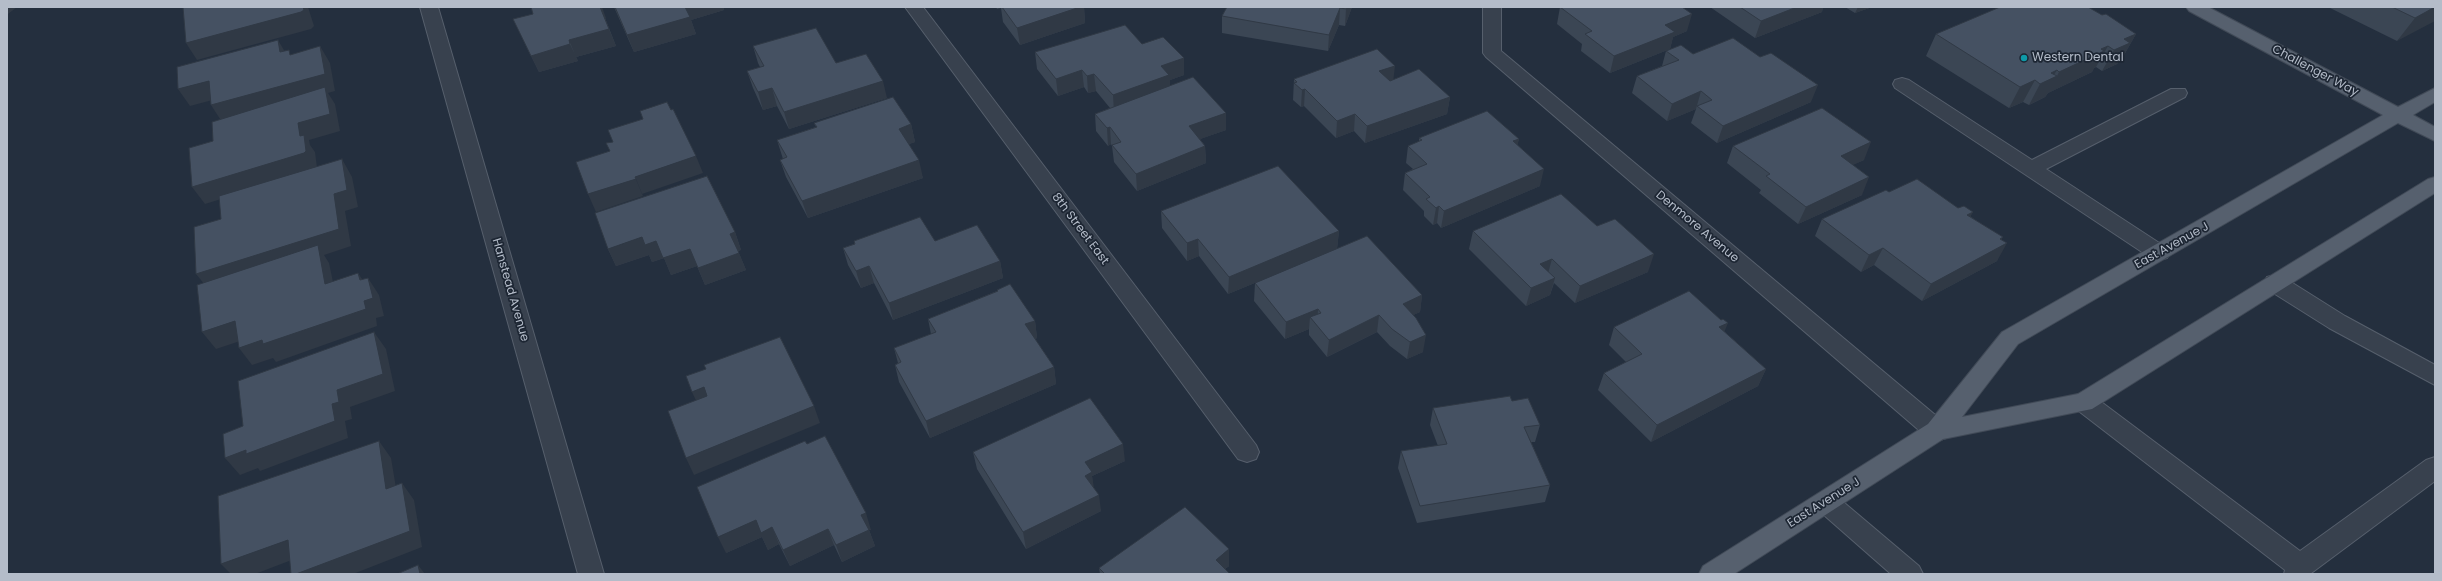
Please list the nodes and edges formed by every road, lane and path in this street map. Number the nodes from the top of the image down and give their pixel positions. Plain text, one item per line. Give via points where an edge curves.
1 (429, 7) edge
2 (914, 7) edge
3 (1492, 7) edge
4 (2195, 7) edge
5 (1902, 84) dead end
6 (2178, 93) dead end
7 (2435, 94) edge
8 (2398, 114) junction
9 (2435, 134) edge
10 (2031, 169) junction
11 (2435, 184) edge
12 (2159, 253) junction
13 (2276, 283) junction
14 (2435, 376) edge
15 (2084, 402) junction
16 (1937, 432) junction
17 (1247, 452) dead end
18 (2435, 467) edge
19 (1826, 502) junction
20 (2298, 570) edge
21 (591, 574) edge
22 (1712, 574) edge
23 (1910, 574) edge

1 - 21 street, Hanstead Avenue
2 - 17 street, 8th Street East
3 - 16 street, Denmore Avenue via 1492,53
4 - 8 main road, Challenger Way
5 - 10 street
6 - 10 street
7 - 8 main road, East Avenue J
8 - 9 main road, Challenger Way
8 - 12 main road, East Avenue J
10 - 12 street
11 - 13 main road, East Avenue J
12 - 16 main road, East Avenue J via 2010,338
13 - 14 street via 2337,322
13 - 15 main road, East Avenue J
15 - 16 main road, East Avenue J
15 - 20 street
16 - 19 main road, East Avenue J
18 - 20 street
19 - 22 main road, East Avenue J
19 - 23 street

